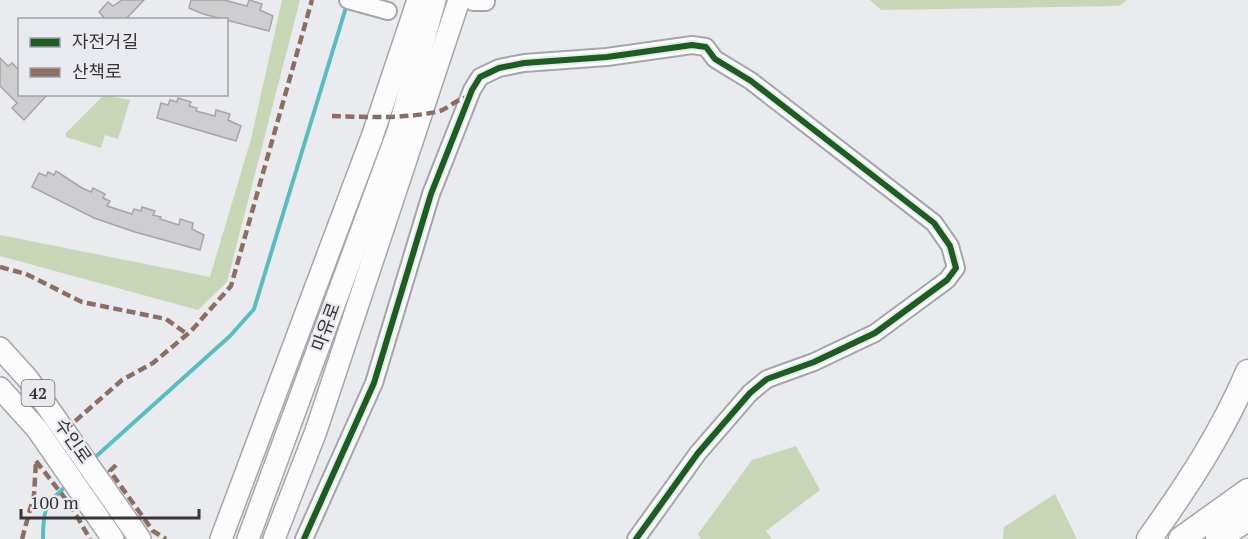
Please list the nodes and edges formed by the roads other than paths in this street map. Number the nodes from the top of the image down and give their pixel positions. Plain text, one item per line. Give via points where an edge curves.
1 (348, 0) edge
2 (418, 0) edge
3 (435, 0) edge
4 (473, 1) edge
5 (388, 11) dead end
6 (0, 348) edge
7 (1248, 372) edge
8 (0, 388) edge
9 (1248, 491) edge
10 (232, 512) junction
11 (1248, 518) edge
12 (251, 531) edge
13 (113, 539) edge
14 (140, 539) edge
15 (208, 539) edge
16 (221, 539) edge
17 (274, 539) edge
18 (304, 539) edge
19 (636, 539) edge
20 (1149, 539) edge
21 (1181, 539) edge
22 (1218, 539) edge

1 - 5 street
2 - 10 main road via 372,137
3 - 12 main road, 마유로 via 398,131
4 - 17 main road via 439,61 316,431
6 - 14 main road, 수인로 / 42 via 73,440
7 - 20 highway via 1230,414
8 - 13 main road, 수인로 / 42 via 37,429
9 - 21 highway
10 - 15 main road
10 - 16 main road
11 - 22 highway
18 - 19 street via 374,383 431,194 480,77 524,63 692,45 705,47 715,59 751,81 934,223 950,246 956,268 947,280 875,333 814,362 766,379 698,453

